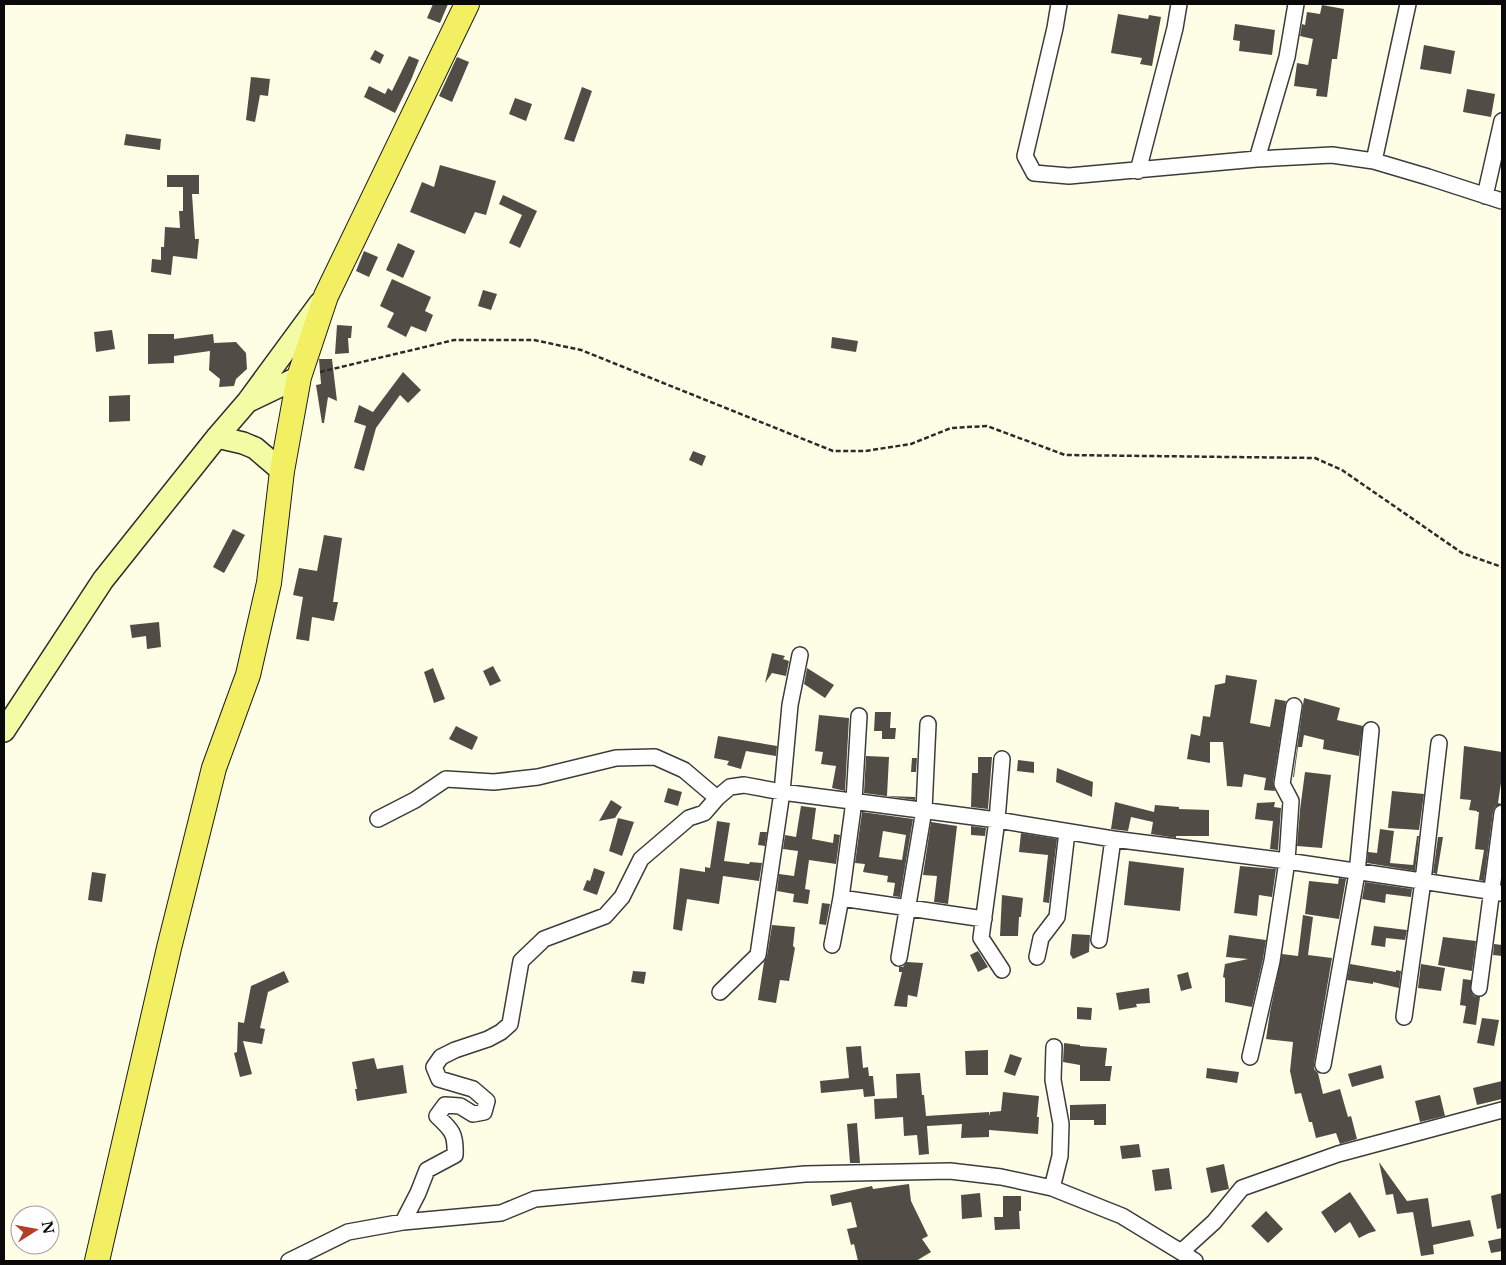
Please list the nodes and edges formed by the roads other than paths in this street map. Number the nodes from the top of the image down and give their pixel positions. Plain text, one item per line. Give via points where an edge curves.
1 (467, 4) edge
2 (1059, 4) edge
3 (1179, 4) edge
4 (1296, 4) edge
5 (1408, 4) edge
6 (1502, 121) edge
7 (1258, 159) junction
8 (1374, 161) junction
9 (1138, 171) junction
10 (1485, 196) junction
11 (1502, 201) edge
12 (326, 296) junction
13 (300, 377) junction
14 (248, 401) junction
15 (217, 437) junction
16 (282, 471) junction
17 (800, 655) dead end
18 (1294, 706) dead end
19 (859, 716) dead end
20 (928, 724) dead end
21 (1371, 730) dead end
22 (4, 731) edge
23 (1439, 743) dead end
24 (1002, 759) dead end
25 (782, 792) junction
26 (717, 798) junction
27 (854, 800) junction
28 (924, 810) junction
29 (1502, 813) edge
30 (378, 819) dead end
31 (998, 820) junction
32 (1067, 832) junction
33 (1113, 839) junction
34 (1287, 861) junction
35 (1357, 872) junction
36 (1423, 881) junction
37 (1497, 892) edge
38 (841, 898) junction
39 (908, 908) junction
40 (984, 919) junction
41 (1099, 940) dead end
42 (832, 945) dead end
43 (1036, 957) dead end
44 (899, 958) dead end
45 (1002, 970) dead end
46 (1479, 988) dead end
47 (720, 992) dead end
48 (1404, 1017) dead end
49 (1054, 1047) dead end
50 (1250, 1057) dead end
51 (1323, 1065) dead end
52 (1502, 1110) edge
53 (1052, 1188) junction
54 (403, 1222) junction
55 (1182, 1252) junction
56 (98, 1261) edge
57 (289, 1261) edge
58 (1195, 1261) edge

1 - 12 main road
2 - 9 street via 1025,156 1034,173 1068,176
3 - 9 street
4 - 7 street via 1287,56
5 - 8 street
6 - 10 street
7 - 8 street via 1332,155
7 - 9 street
8 - 10 street
10 - 11 street
12 - 13 main road
12 - 14 main road
13 - 14 main road
13 - 16 main road
14 - 15 main road
15 - 16 main road via 255,448
15 - 22 main road via 103,580
16 - 56 main road via 269,583 248,675 214,768 168,948
17 - 25 street via 790,705
18 - 34 street via 1282,784 1291,801
19 - 27 street
20 - 28 street
21 - 35 street
23 - 36 street
24 - 31 street
25 - 26 street via 744,785 730,787
25 - 27 street
25 - 47 street via 758,955
26 - 30 street via 684,770 655,757 616,758 538,777 494,782 446,779
26 - 54 street via 704,813 690,818 641,859 622,897 605,916 544,939 521,961 510,1024 488,1039 441,1057 434,1067 439,1079 473,1089 486,1101 484,1112 473,1114 460,1106 444,1105 437,1116 451,1128 456,1141 454,1155 427,1170
27 - 28 street
27 - 38 street
28 - 31 street
28 - 39 street
29 - 37 street
31 - 32 street
31 - 40 street
32 - 33 street
32 - 43 street via 1058,917 1041,938
33 - 34 street
33 - 41 street
34 - 35 street
34 - 50 street via 1272,961
35 - 36 street
35 - 51 street
36 - 37 street
36 - 48 street
37 - 46 street
38 - 39 street
38 - 42 street
39 - 40 street
39 - 44 street
40 - 45 street via 981,938
49 - 53 street via 1053,1080 1061,1124 1060,1156
52 - 55 street via 1338,1154 1242,1188 1214,1222
53 - 54 street via 1001,1177 950,1172 805,1174 535,1199 501,1213
53 - 55 street via 1122,1216
54 - 57 street via 348,1232
55 - 58 street

